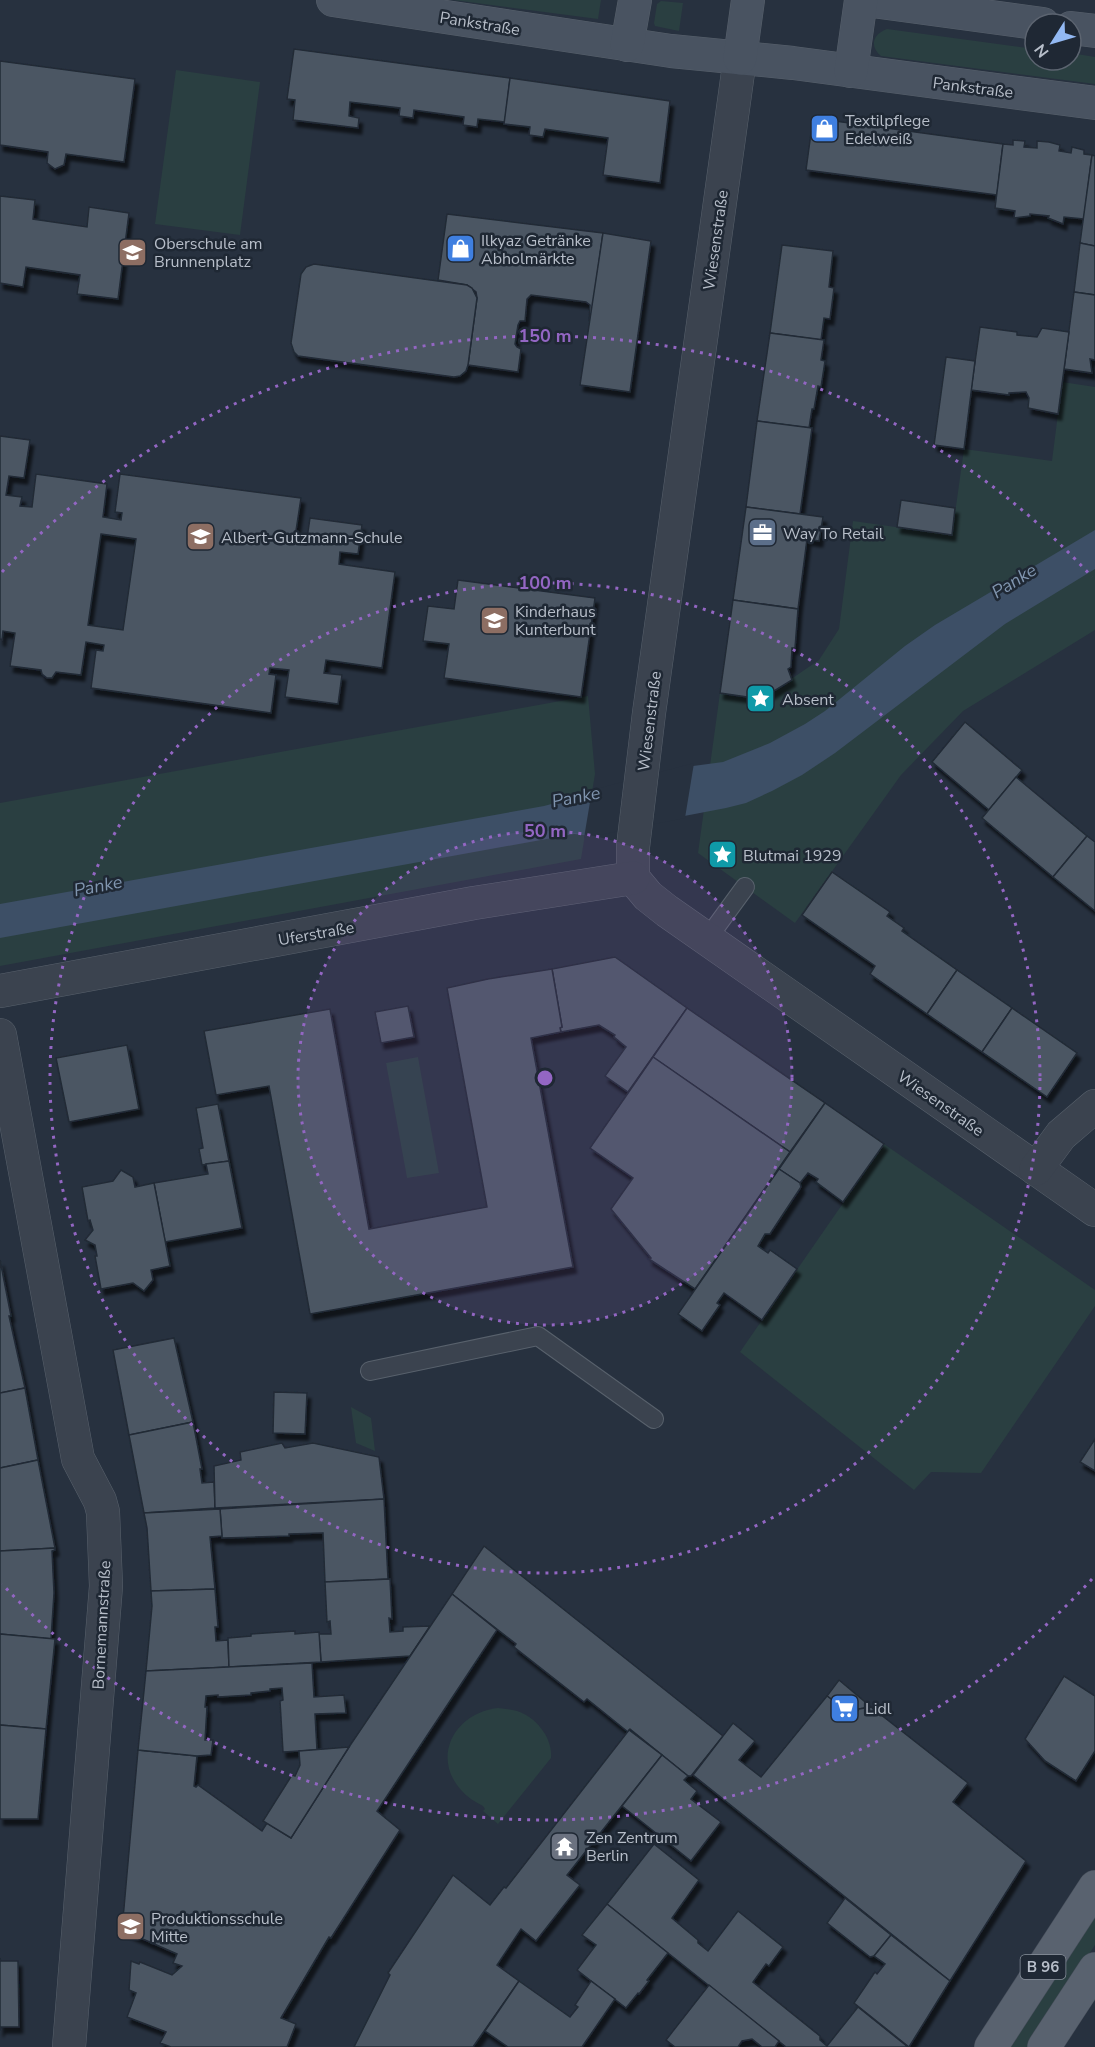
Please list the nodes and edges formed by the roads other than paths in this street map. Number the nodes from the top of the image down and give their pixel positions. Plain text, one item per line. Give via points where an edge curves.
1 (333, 0) edge
2 (635, 0) edge
3 (748, 0) edge
4 (863, 0) edge
5 (1023, 21) edge
6 (627, 45) junction
7 (740, 58) junction
8 (851, 71) junction
9 (1095, 103) edge
10 (633, 862) junction
11 (745, 887) dead end
12 (707, 939) junction
13 (0, 991) edge
14 (0, 1035) edge
15 (1095, 1106) edge
16 (1036, 1169) junction
17 (1095, 1210) edge
18 (370, 1371) dead end
19 (654, 1419) dead end
20 (1095, 1887) edge
21 (1095, 1969) edge
22 (69, 2047) edge
23 (991, 2047) edge
24 (1044, 2047) edge

1 - 6 main road, Pankstraße
2 - 6 main road
3 - 7 main road, Wiesenstraße
4 - 5 main road
4 - 8 main road
6 - 7 main road, Pankstraße
7 - 8 main road, Pankstraße
7 - 10 street, Wiesenstraße via 649,713
8 - 9 main road, Pankstraße
10 - 12 street, Wiesenstraße via 648,896
10 - 13 street, Uferstraße via 474,903
11 - 12 lane
12 - 16 street, Wiesenstraße
14 - 22 street, Bornemannstraße via 78,1459 103,1512 106,1586
15 - 16 street via 1061,1135
16 - 17 street, Wiesenstraße
18 - 19 lane via 538,1336
20 - 23 main road, B 96
21 - 24 main road, B 96

